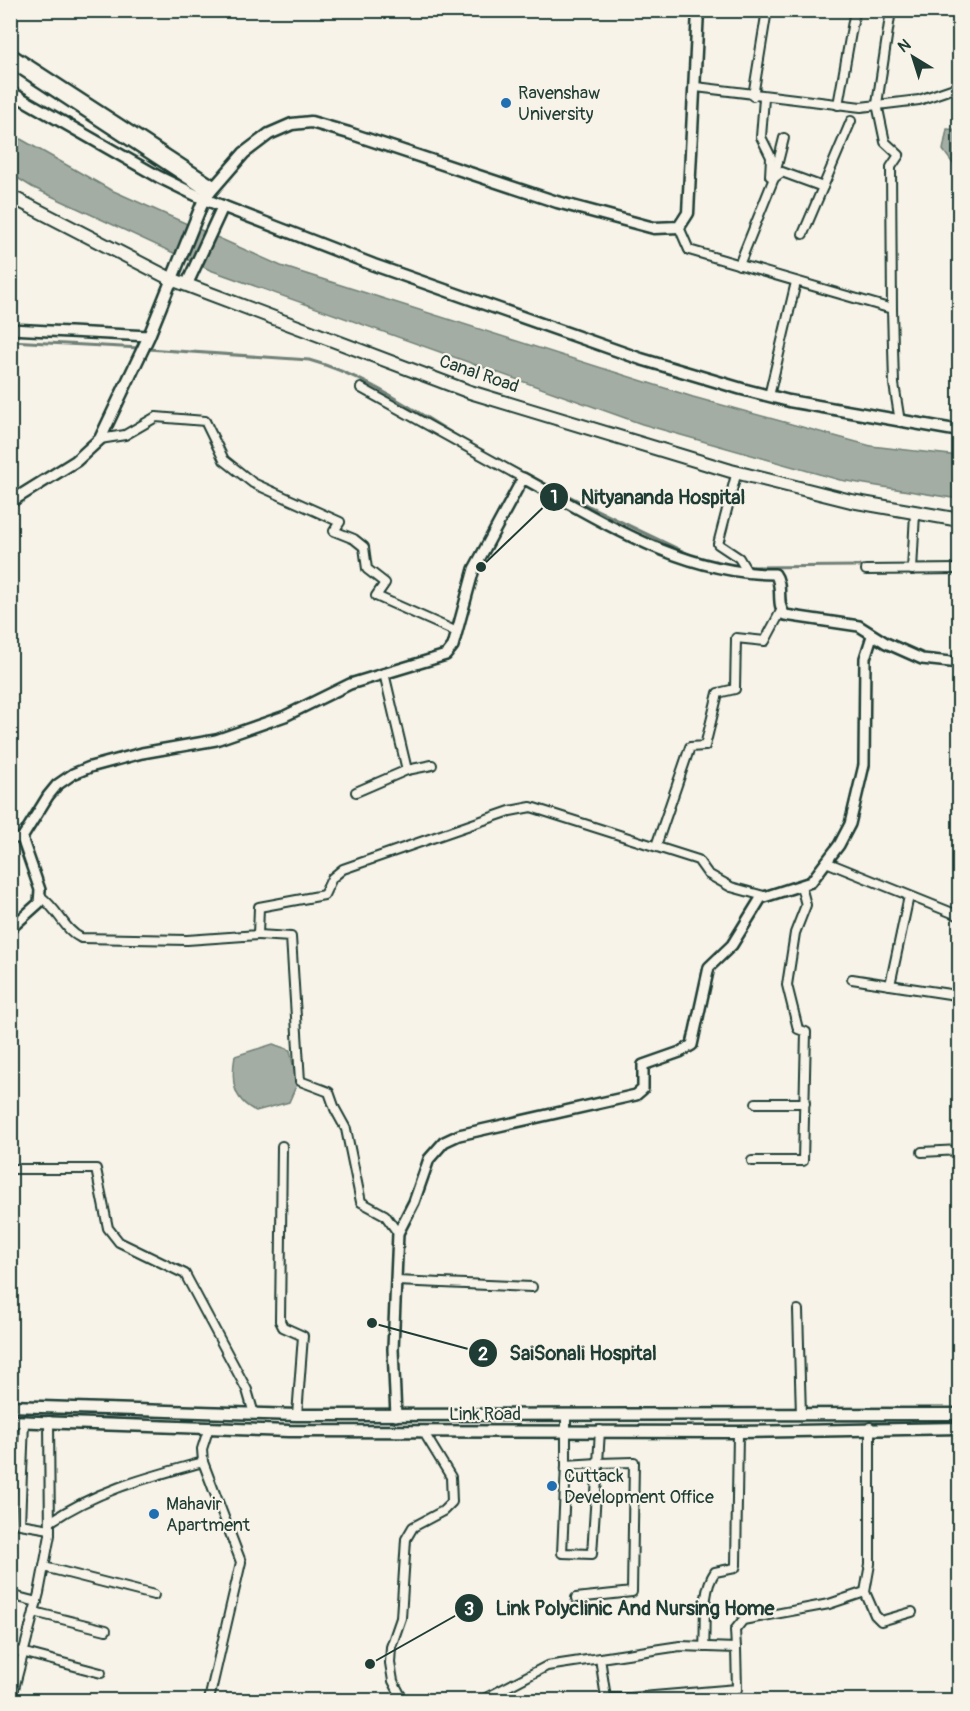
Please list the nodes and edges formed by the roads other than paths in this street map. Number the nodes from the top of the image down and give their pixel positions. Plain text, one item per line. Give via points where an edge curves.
1 (698, 10) edge
2 (767, 10) edge
3 (855, 10) edge
4 (891, 10) edge
5 (10, 53) edge
6 (10, 62) edge
7 (960, 86) edge
8 (696, 87) junction
9 (10, 92) edge
10 (753, 96) junction
11 (764, 98) junction
12 (877, 104) junction
13 (838, 105) junction
14 (851, 121) dead end
15 (784, 138) dead end
16 (774, 178) junction
17 (823, 187) junction
18 (209, 192) junction
19 (10, 196) edge
20 (223, 206) junction
21 (679, 227) junction
22 (803, 234) dead end
23 (739, 265) junction
24 (173, 275) junction
25 (796, 282) junction
26 (187, 284) junction
27 (892, 309) junction
28 (10, 329) edge
29 (148, 339) junction
30 (361, 388) dead end
31 (769, 396) junction
32 (900, 422) junction
33 (960, 431) edge
34 (100, 439) junction
35 (737, 471) junction
36 (523, 478) junction
37 (10, 502) edge
38 (915, 513) junction
39 (960, 520) edge
40 (960, 569) edge
41 (866, 570) dead end
42 (912, 570) junction
43 (748, 573) junction
44 (781, 611) junction
45 (457, 632) junction
46 (872, 636) junction
47 (960, 663) edge
48 (384, 673) junction
49 (432, 765) dead end
50 (407, 770) junction
51 (356, 792) dead end
52 (22, 838) junction
53 (10, 839) edge
54 (656, 846) junction
55 (826, 862) junction
56 (801, 886) junction
57 (40, 896) junction
58 (764, 896) junction
59 (909, 896) junction
60 (960, 916) edge
61 (10, 929) edge
62 (258, 935) junction
63 (852, 980) dead end
64 (890, 985) junction
65 (956, 994) dead end
66 (756, 1103) dead end
67 (805, 1103) junction
68 (282, 1146) dead end
69 (960, 1150) edge
70 (922, 1152) dead end
71 (752, 1161) dead end
72 (10, 1169) edge
73 (398, 1233) junction
74 (396, 1281) junction
75 (532, 1287) dead end
76 (798, 1310) dead end
77 (10, 1406) edge
78 (222, 1413) junction
79 (254, 1414) junction
80 (960, 1414) edge
81 (297, 1415) junction
82 (566, 1415) junction
83 (801, 1415) junction
84 (396, 1416) junction
85 (10, 1421) edge
86 (49, 1421) junction
87 (24, 1422) junction
88 (209, 1427) junction
89 (220, 1427) junction
90 (870, 1427) junction
91 (960, 1428) edge
92 (566, 1430) junction
93 (600, 1430) junction
94 (423, 1431) junction
95 (738, 1432) junction
96 (203, 1462) junction
97 (598, 1463) junction
98 (566, 1465) junction
99 (50, 1526) junction
100 (44, 1567) junction
101 (865, 1592) junction
102 (10, 1595) edge
103 (154, 1595) dead end
104 (576, 1598) dead end
105 (37, 1602) junction
106 (34, 1612) junction
107 (912, 1612) dead end
108 (106, 1630) dead end
109 (705, 1647) junction
110 (736, 1648) junction
111 (10, 1649) edge
112 (24, 1653) junction
113 (600, 1658) junction
114 (100, 1673) dead end
115 (686, 1697) edge
116 (630, 1699) edge
117 (11, 1701) edge
118 (209, 1701) edge
119 (403, 1701) edge
120 (482, 1701) edge

1 - 8 main road
2 - 10 street
3 - 13 street
4 - 12 street
5 - 18 street
6 - 18 street
7 - 12 street via 919,100
8 - 10 street
8 - 21 main road via 688,213
9 - 18 main road via 119,155
10 - 11 street
11 - 13 street
11 - 16 street via 761,137 771,157 770,176
12 - 13 street
12 - 27 street via 885,142 899,155 891,167
14 - 17 street
15 - 16 street
16 - 17 street via 782,172
16 - 23 street
17 - 22 street
18 - 20 main road
18 - 21 main road via 244,153 269,134 292,124 311,122 557,202 654,228
18 - 24 main road via 195,215
19 - 24 main road, Canal Road
20 - 26 main road
20 - 31 main road via 490,307 641,359
21 - 23 street via 689,250
23 - 25 street
24 - 26 main road, Canal Road
24 - 29 main road
25 - 27 street
25 - 31 street
26 - 35 main road, Canal Road via 470,392
27 - 32 street via 894,384
28 - 29 street
29 - 34 main road
30 - 36 street
31 - 32 main road
32 - 33 main road
34 - 37 main road via 76,462
34 - 45 street via 125,435 156,417 204,421 224,460 253,483 340,522 334,531 364,547 367,569 385,583 376,596
35 - 38 main road, Canal Road via 851,501
35 - 43 street via 718,541
36 - 43 street via 666,554 708,568
36 - 45 street via 474,570
38 - 39 main road, Canal Road
38 - 42 street
40 - 42 street
41 - 42 street
43 - 44 street via 775,574
44 - 46 street via 785,615 859,626
44 - 54 street via 765,641 736,638 735,689 718,693 705,746 690,747
45 - 48 street via 446,655
46 - 47 street via 922,659
46 - 55 street via 865,658 864,765 860,786 850,824
48 - 50 street
48 - 52 street via 350,684 285,716 216,740 142,753 73,774 57,784
49 - 50 street
50 - 51 street
52 - 53 street
52 - 57 street
54 - 58 street via 698,860 708,874 731,887
54 - 62 street via 531,807 520,808 343,869 332,878 324,895 259,907
55 - 56 street via 811,882
55 - 59 street
56 - 58 street
56 - 67 street via 806,904 795,933 787,985 798,1029 806,1032
57 - 61 street via 35,909
57 - 62 street via 56,909 69,931 81,938 187,940
58 - 73 street via 732,945 709,967 692,1045 643,1065 640,1093 450,1137 429,1159
59 - 60 street
59 - 64 street
62 - 73 street via 291,937 300,1081 329,1092 346,1129 361,1202 385,1215
63 - 64 street
64 - 65 street
66 - 67 street
67 - 71 street via 803,1161
68 - 81 street via 280,1321 283,1327 303,1336
69 - 70 street
72 - 79 street via 96,1169 108,1228 119,1242 185,1274 247,1390
73 - 74 street
74 - 75 street
74 - 84 street
76 - 83 street
77 - 78 main road, Link Road
78 - 79 main road, Link Road
78 - 89 main road
79 - 81 main road, Link Road
80 - 83 main road, Link Road
81 - 84 main road, Link Road
82 - 83 main road, Link Road
82 - 84 main road, Link Road
82 - 92 street
85 - 87 main road, Link Road
86 - 87 main road, Link Road
86 - 88 main road, Link Road
86 - 99 street
87 - 99 street via 20,1524
88 - 89 main road, Link Road
88 - 96 street via 202,1449
89 - 94 main road, Link Road
90 - 91 main road, Link Road
90 - 95 main road, Link Road
90 - 101 street via 870,1564
92 - 93 main road, Link Road
92 - 94 main road, Link Road
92 - 98 street
93 - 95 main road, Link Road
93 - 97 street
94 - 119 street via 451,1477 452,1502 413,1527 406,1539 401,1618 390,1663
95 - 109 street via 736,1565 715,1572 711,1578 707,1589
96 - 99 street via 86,1499
96 - 118 street via 240,1562
97 - 98 street
97 - 98 street via 592,1554 562,1553
97 - 104 street via 634,1462 632,1592
99 - 100 street
100 - 103 street
100 - 105 street
101 - 107 street via 881,1621
101 - 110 street via 829,1604 743,1620 735,1630
102 - 105 street
105 - 106 street
106 - 108 street
106 - 112 street
109 - 110 street
109 - 113 street via 680,1646
110 - 115 street via 738,1689
111 - 112 street
112 - 114 street
112 - 117 street
113 - 116 street via 606,1698
113 - 120 street via 547,1666
115 - 116 street

